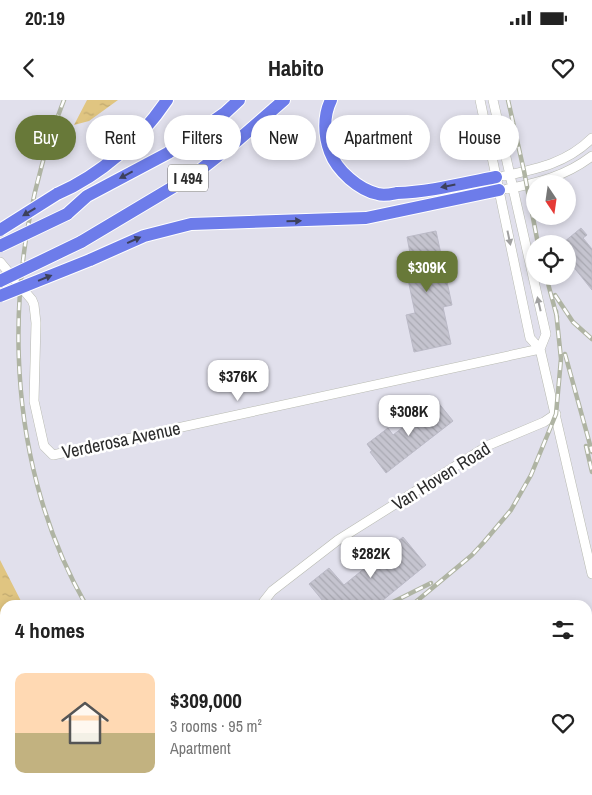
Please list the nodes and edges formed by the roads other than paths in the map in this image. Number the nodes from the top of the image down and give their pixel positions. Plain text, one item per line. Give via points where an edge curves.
1 (167, 100) edge
2 (239, 100) edge
3 (284, 100) edge
4 (331, 100) edge
5 (480, 100) edge
6 (493, 100) edge
7 (592, 138) edge
8 (592, 156) edge
9 (510, 174) junction
10 (496, 177) junction
11 (506, 189) junction
12 (0, 230) edge
13 (0, 246) edge
14 (0, 262) edge
15 (0, 281) edge
16 (0, 296) edge
17 (540, 348) junction
18 (556, 414) junction
19 (592, 574) edge
20 (264, 600) edge

1 -> 12 highway, bridge via 155,118 121,152 80,184
2 -> 13 highway, I 494, bridge via 168,153 87,196 67,214
3 - 15 highway, I 494, bridge via 195,174 81,242
10 -> 4 highway via 414,192 379,194 360,186 344,173 325,139
5 - 10 street
6 - 9 street
7 - 9 street via 557,162
8 - 11 street via 563,174
9 - 10 street
9 - 11 street
10 - 11 street
16 -> 11 highway, bridge via 144,236 191,224 366,218
11 -> 17 street via 530,338
17 -> 11 street via 546,334
14 - 17 street, Verderosa Avenue via 34,305 34,401 44,446 53,455
17 - 18 street
18 - 19 street
18 - 20 street, Van Hoven Road via 489,445 338,540

